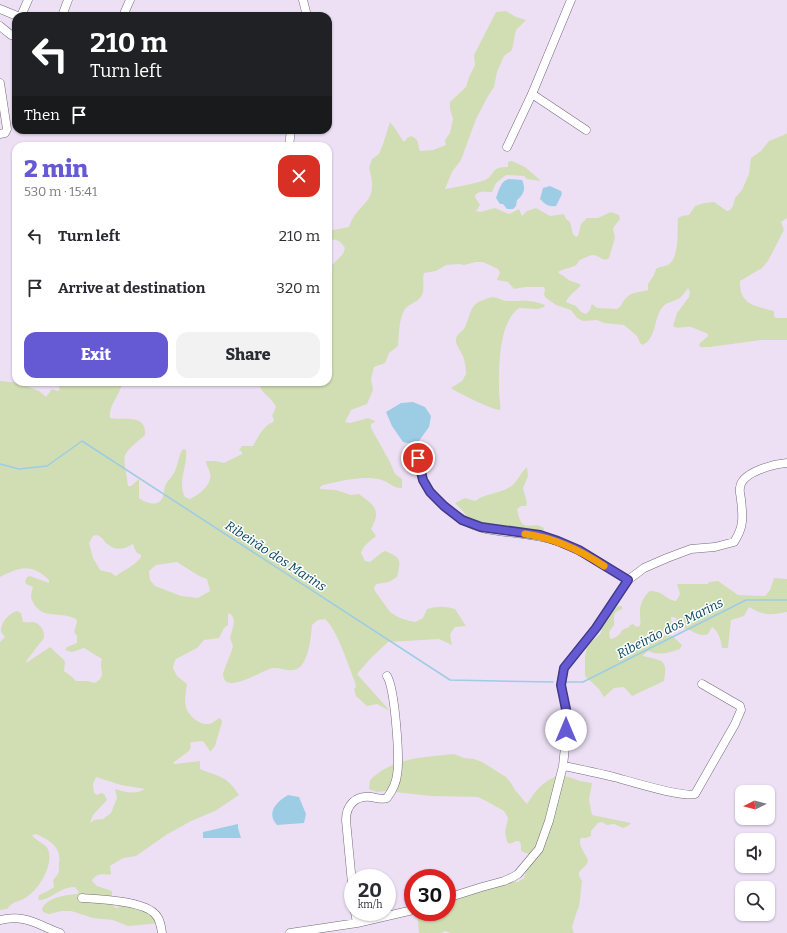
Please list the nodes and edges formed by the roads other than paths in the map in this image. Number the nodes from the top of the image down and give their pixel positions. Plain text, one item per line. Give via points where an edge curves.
1 (28, 0) edge
2 (68, 0) edge
3 (129, 0) edge
4 (303, 0) edge
5 (571, 0) edge
6 (0, 9) edge
7 (23, 12) edge
8 (64, 12) edge
9 (124, 12) edge
10 (306, 12) edge
11 (12, 14) edge
12 (0, 26) edge
13 (12, 33) edge
14 (0, 83) edge
15 (532, 94) junction
16 (586, 130) dead end
17 (0, 134) edge
18 (507, 147) dead end
19 (418, 458) dead end
20 (787, 463) edge
21 (628, 580) junction
22 (387, 676) dead end
23 (702, 684) dead end
24 (563, 766) junction
25 (351, 869) edge
26 (456, 895) edge
27 (82, 898) dead end
28 (404, 913) edge
29 (0, 920) edge
30 (357, 923) joint
31 (60, 933) edge
32 (162, 933) edge
33 (290, 933) edge

1 - 7 street
2 - 8 street
3 - 9 street
4 - 10 street
5 - 15 street
6 - 11 street
12 - 13 street
14 - 17 street via 7,129 5,133
15 - 16 street
15 - 18 street
19 - 21 street via 423,480 430,492 462,520 481,527 540,535 558,541 579,550
20 - 21 street via 749,474 742,480 740,487 744,521 734,542 691,549 644,568
21 - 24 street via 596,628 564,668 561,685 568,719
22 - 25 street via 392,685 395,711 398,774 387,798 360,798 347,809
23 - 24 street via 740,706 741,710 695,794 666,791
24 - 26 street via 539,849 518,874 504,882
27 - 32 street via 144,907 158,917
28 - 30 street
29 - 31 street via 27,919
30 - 33 street

